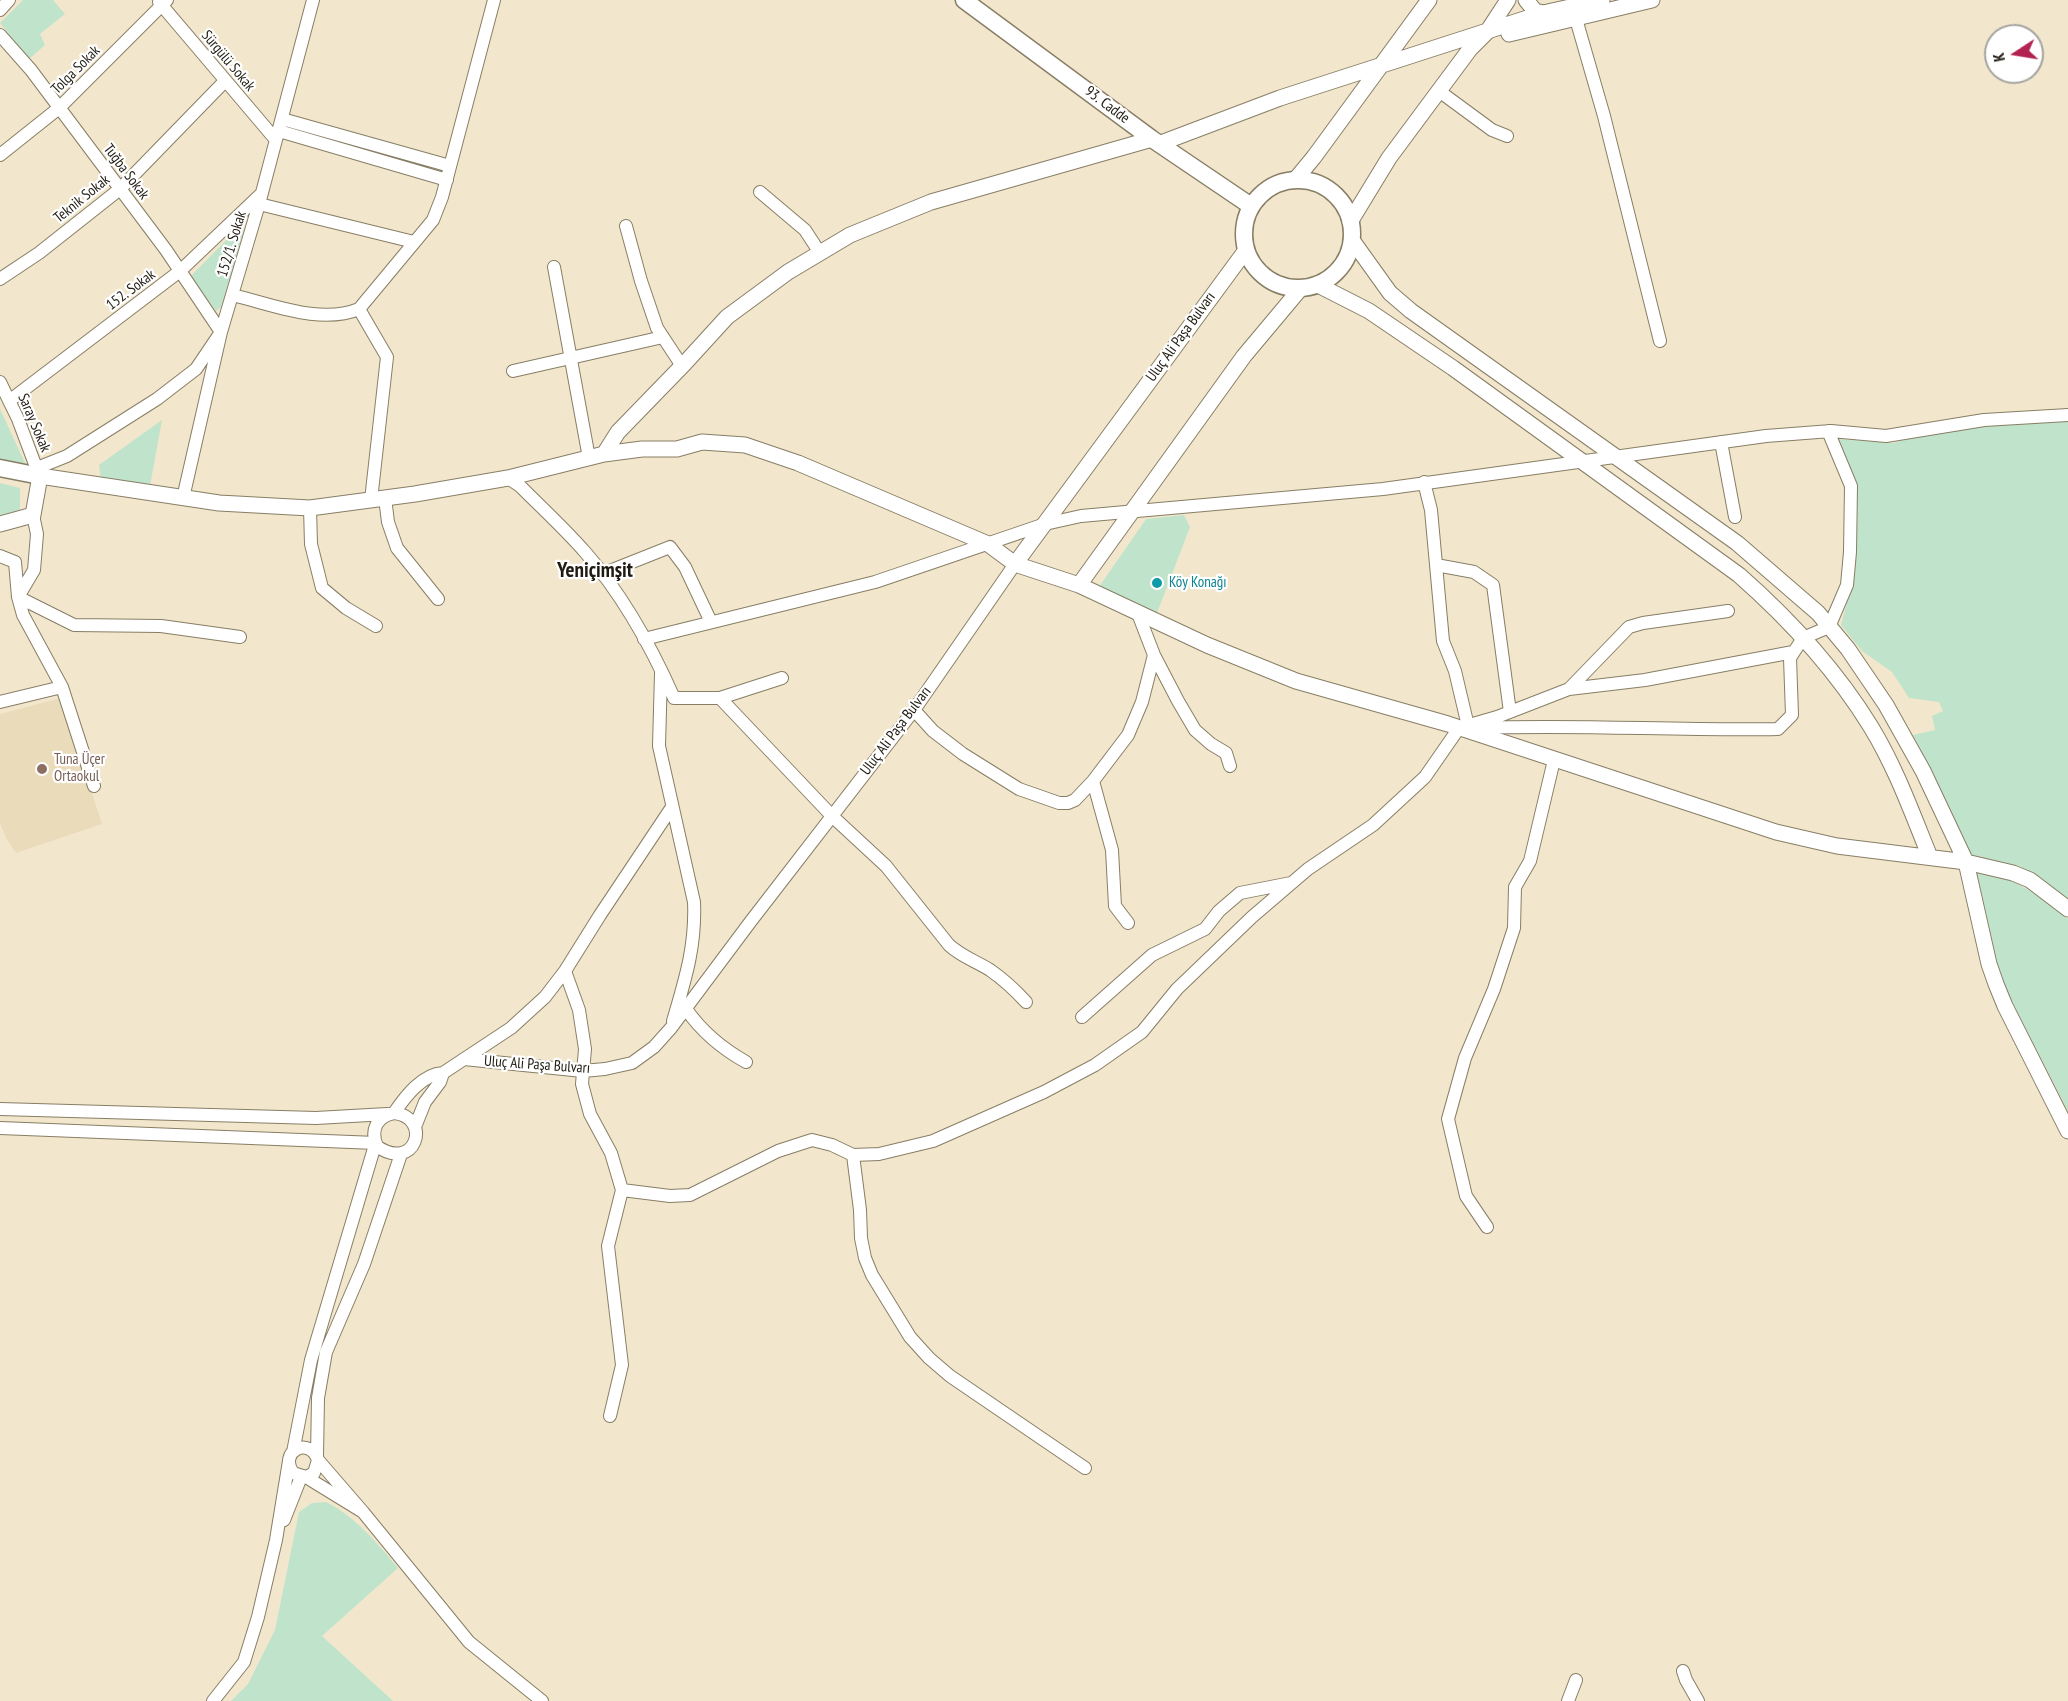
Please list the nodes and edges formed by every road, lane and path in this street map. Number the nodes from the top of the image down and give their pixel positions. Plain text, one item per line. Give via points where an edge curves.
1 (9, 0) edge
2 (313, 0) edge
3 (494, 0) edge
4 (964, 0) edge
5 (1430, 0) edge
6 (1508, 0) edge
7 (1526, 0) edge
8 (1602, 0) edge
9 (1652, 0) edge
10 (162, 2) edge
11 (0, 10) edge
12 (1543, 13) junction
13 (1575, 13) junction
14 (1487, 32) junction
15 (0, 35) edge
16 (1470, 49) junction
17 (1381, 65) junction
18 (225, 81) junction
19 (1439, 91) junction
20 (59, 108) junction
21 (279, 130) junction
22 (1507, 136) dead end
23 (1157, 141) junction
24 (0, 155) edge
25 (450, 166) junction
26 (447, 180) junction
27 (1295, 180) junction
28 (120, 189) junction
29 (760, 192) dead end
30 (261, 199) junction
31 (1251, 206) junction
32 (1350, 222) junction
33 (626, 226) dead end
34 (1352, 240) junction
35 (414, 242) junction
36 (1246, 250) junction
37 (820, 253) junction
38 (554, 267) dead end
39 (180, 271) junction
40 (0, 279) edge
41 (1310, 287) junction
42 (232, 295) junction
43 (359, 309) junction
44 (221, 332) junction
45 (663, 337) junction
46 (1660, 341) dead end
47 (571, 358) junction
48 (682, 366) junction
49 (513, 371) dead end
50 (0, 382) edge
51 (9, 401) junction
52 (2068, 415) edge
53 (1828, 431) junction
54 (1721, 442) junction
55 (596, 456) junction
56 (1617, 456) junction
57 (1581, 460) junction
58 (0, 468) edge
59 (38, 472) junction
60 (508, 478) junction
61 (1424, 482) junction
62 (183, 498) junction
63 (378, 499) junction
64 (310, 508) junction
65 (1133, 511) junction
66 (33, 515) junction
67 (1736, 517) dead end
68 (0, 524) edge
69 (1045, 524) junction
70 (988, 544) junction
71 (0, 556) edge
72 (1016, 564) junction
73 (1436, 565) junction
74 (602, 573) junction
75 (1079, 585) junction
76 (18, 597) junction
77 (438, 599) dead end
78 (1137, 611) junction
79 (1728, 611) dead end
80 (711, 622) junction
81 (376, 626) dead end
82 (1829, 627) junction
83 (240, 638) dead end
84 (1803, 638) junction
85 (644, 639) junction
86 (1792, 652) junction
87 (1154, 655) junction
88 (661, 669) junction
89 (782, 678) dead end
90 (62, 687) junction
91 (1569, 689) junction
92 (720, 698) junction
93 (0, 702) edge
94 (914, 710) junction
95 (1510, 712) junction
96 (1464, 727) junction
97 (1554, 760) junction
98 (1230, 766) dead end
99 (1093, 781) junction
100 (94, 786) dead end
101 (672, 807) junction
102 (832, 816) junction
103 (1930, 857) junction
104 (1966, 862) junction
105 (1292, 883) junction
106 (2068, 909) edge
107 (1128, 923) dead end
108 (565, 971) junction
109 (1026, 1002) dead end
110 (686, 1009) junction
111 (1082, 1017) dead end
112 (671, 1028) junction
113 (464, 1059) junction
114 (746, 1062) dead end
115 (583, 1071) junction
116 (443, 1073) junction
117 (0, 1109) edge
118 (390, 1113) junction
119 (415, 1127) junction
120 (0, 1128) edge
121 (2068, 1131) edge
122 (375, 1144) junction
123 (401, 1154) junction
124 (853, 1155) junction
125 (622, 1190) junction
126 (1487, 1227) dead end
127 (610, 1416) dead end
128 (291, 1456) junction
129 (318, 1458) junction
130 (1085, 1468) dead end
131 (304, 1477) junction
132 (363, 1512) junction
133 (276, 1540) junction
134 (1683, 1671) dead end
135 (1576, 1680) dead end
136 (213, 1701) edge
137 (542, 1701) edge
138 (1568, 1701) edge
139 (1698, 1701) edge

1 - 11 street
2 - 21 street, 152/1. Sokak
3 - 25 street
4 - 23 main road, 93. Cadde
5 - 17 street
6 - 14 street
7 - 12 street
8 - 13 street
9 - 13 street
10 - 18 street, Sürgülü Sokak
10 - 20 street, Tolga Sokak
12 - 13 street
12 - 14 street
13 - 16 street via 1486,40
13 - 46 street
14 - 16 street
14 - 17 street
15 - 20 street, Tuğba Sokak
16 - 19 street
17 - 23 street
17 - 27 street
18 - 21 street, Sürgülü Sokak
18 - 28 street, Teknik Sokak
19 - 22 street via 1492,130
19 - 32 street via 1389,158
20 - 24 street, Tolga Sokak
20 - 28 street, Tuğba Sokak
21 - 25 street
21 - 26 street
21 - 30 street, 152/1. Sokak
23 - 31 main road, 93. Cadde
23 - 37 street via 931,202 850,235
25 - 26 street
26 - 35 street via 433,220
27 - 31 main road via 1270,188
27 - 32 main road via 1328,189 1340,200
28 - 39 street, Tuğba Sokak
28 - 40 street, Teknik Sokak
29 - 37 street via 805,230
30 - 35 street
30 - 39 street, 152. Sokak
30 - 42 street, 152/1. Sokak
31 - 36 main road via 1245,223
32 - 34 main road
33 - 45 street via 641,281
34 - 41 main road via 1348,256 1338,270
34 - 56 street via 1390,293 1411,311
35 - 43 street
36 - 41 main road via 1254,266 1268,279 1284,286
36 - 69 street, Uluç Ali Paşa Bulvarı
37 - 48 street via 727,317
38 - 47 street
39 - 44 street, Tuğba Sokak
39 - 51 street, 152. Sokak
41 - 57 street via 1369,311
41 - 65 street via 1244,356
42 - 43 street via 321,316 344,315
42 - 44 street, 152/1. Sokak
43 - 63 street via 387,357
44 - 59 street via 196,369 157,399
44 - 62 street, 152/1. Sokak
45 - 47 street
45 - 48 street
47 - 49 street
47 - 55 street
48 - 55 street
50 - 51 street, Saray Sokak
51 - 59 street, Saray Sokak
52 - 53 street via 1984,420 1886,436
53 - 54 street
53 - 82 street via 1851,486 1847,585
54 - 56 street
54 - 67 street
55 - 60 street
55 - 70 street via 642,448 677,449 702,442 745,445 798,463
56 - 57 street
56 - 82 street via 1737,543 1785,582
57 - 61 street
57 - 84 street via 1739,575
58 - 59 main road
59 - 62 street
59 - 66 street
60 - 63 street
60 - 74 street
61 - 65 street
61 - 73 street
62 - 64 street
63 - 64 street
63 - 77 street via 397,548
64 - 81 street via 311,544 322,588
65 - 69 street
65 - 75 street
66 - 68 street
66 - 76 street via 37,534 34,570
69 - 70 street
69 - 72 street, Uluç Ali Paşa Bulvarı
70 - 72 street
70 - 80 street via 875,582
71 - 76 street via 15,561
72 - 75 street
72 - 94 street, Uluç Ali Paşa Bulvarı
73 - 95 street via 1474,572 1493,585
73 - 96 street via 1443,641 1455,671
74 - 80 street via 670,548 686,567
74 - 85 street
75 - 78 street
76 - 83 street via 74,625 161,626
76 - 90 street via 23,615
78 - 87 street
78 - 96 street via 1296,681
79 - 91 street via 1629,627
80 - 85 street
82 - 84 street
82 - 104 street via 1886,705 1923,771
84 - 86 street
84 - 103 street via 1871,727 1900,782
85 - 88 street
86 - 91 street via 1645,680
86 - 96 street via 1792,715 1778,729
87 - 98 street via 1195,730 1226,753
87 - 99 street via 1142,702 1128,735
88 - 92 street via 674,698
88 - 101 street via 659,746
89 - 92 street
90 - 93 street
90 - 100 street
91 - 95 street
92 - 102 street
94 - 99 street via 963,754 1019,789 1059,803 1076,800
94 - 102 street, Uluç Ali Paşa Bulvarı
95 - 96 street
96 - 97 street
96 - 105 street via 1425,777 1372,825
97 - 103 street via 1776,832 1837,846
97 - 126 street via 1530,861 1515,887 1514,928 1465,1058 1448,1119 1466,1196
99 - 107 street via 1112,850 1115,906
101 - 108 street
101 - 112 street via 694,902 695,928 690,965
102 - 109 street via 886,866 960,956 989,970
102 - 110 street, Uluç Ali Paşa Bulvarı
103 - 104 street
104 - 106 street via 2030,880
104 - 121 street via 1996,984
105 - 111 street via 1240,893 1205,929 1152,955
105 - 124 street via 1177,989 1142,1032 1095,1065 933,1141 879,1154
108 - 113 street via 545,998 511,1028
108 - 115 street via 579,1010 585,1049
110 - 112 street, Uluç Ali Paşa Bulvarı
110 - 114 street via 709,1037
112 - 115 street, Uluç Ali Paşa Bulvarı via 632,1063
113 - 115 street, Uluç Ali Paşa Bulvarı
113 - 116 street
115 - 125 street via 582,1084 590,1114 611,1153
116 - 118 street via 434,1073 411,1090
116 - 119 street
117 - 118 street via 316,1118
118 - 119 street via 407,1116
118 - 122 street via 374,1128
119 - 123 street via 412,1146
120 - 122 street
122 - 123 street via 388,1154
122 - 128 street via 311,1360
123 - 129 street via 364,1264 326,1352 318,1398
124 - 125 street via 812,1140 778,1151 690,1195
124 - 130 street via 865,1258 910,1337 950,1376
125 - 127 street via 608,1246 622,1365
128 - 129 street via 306,1448
128 - 131 street via 289,1465 293,1473
128 - 133 street
129 - 131 street via 314,1473
129 - 132 street
131 - 132 street
131 - 133 street
132 - 137 street via 469,1642
133 - 136 street via 244,1662
134 - 139 street
135 - 138 street

